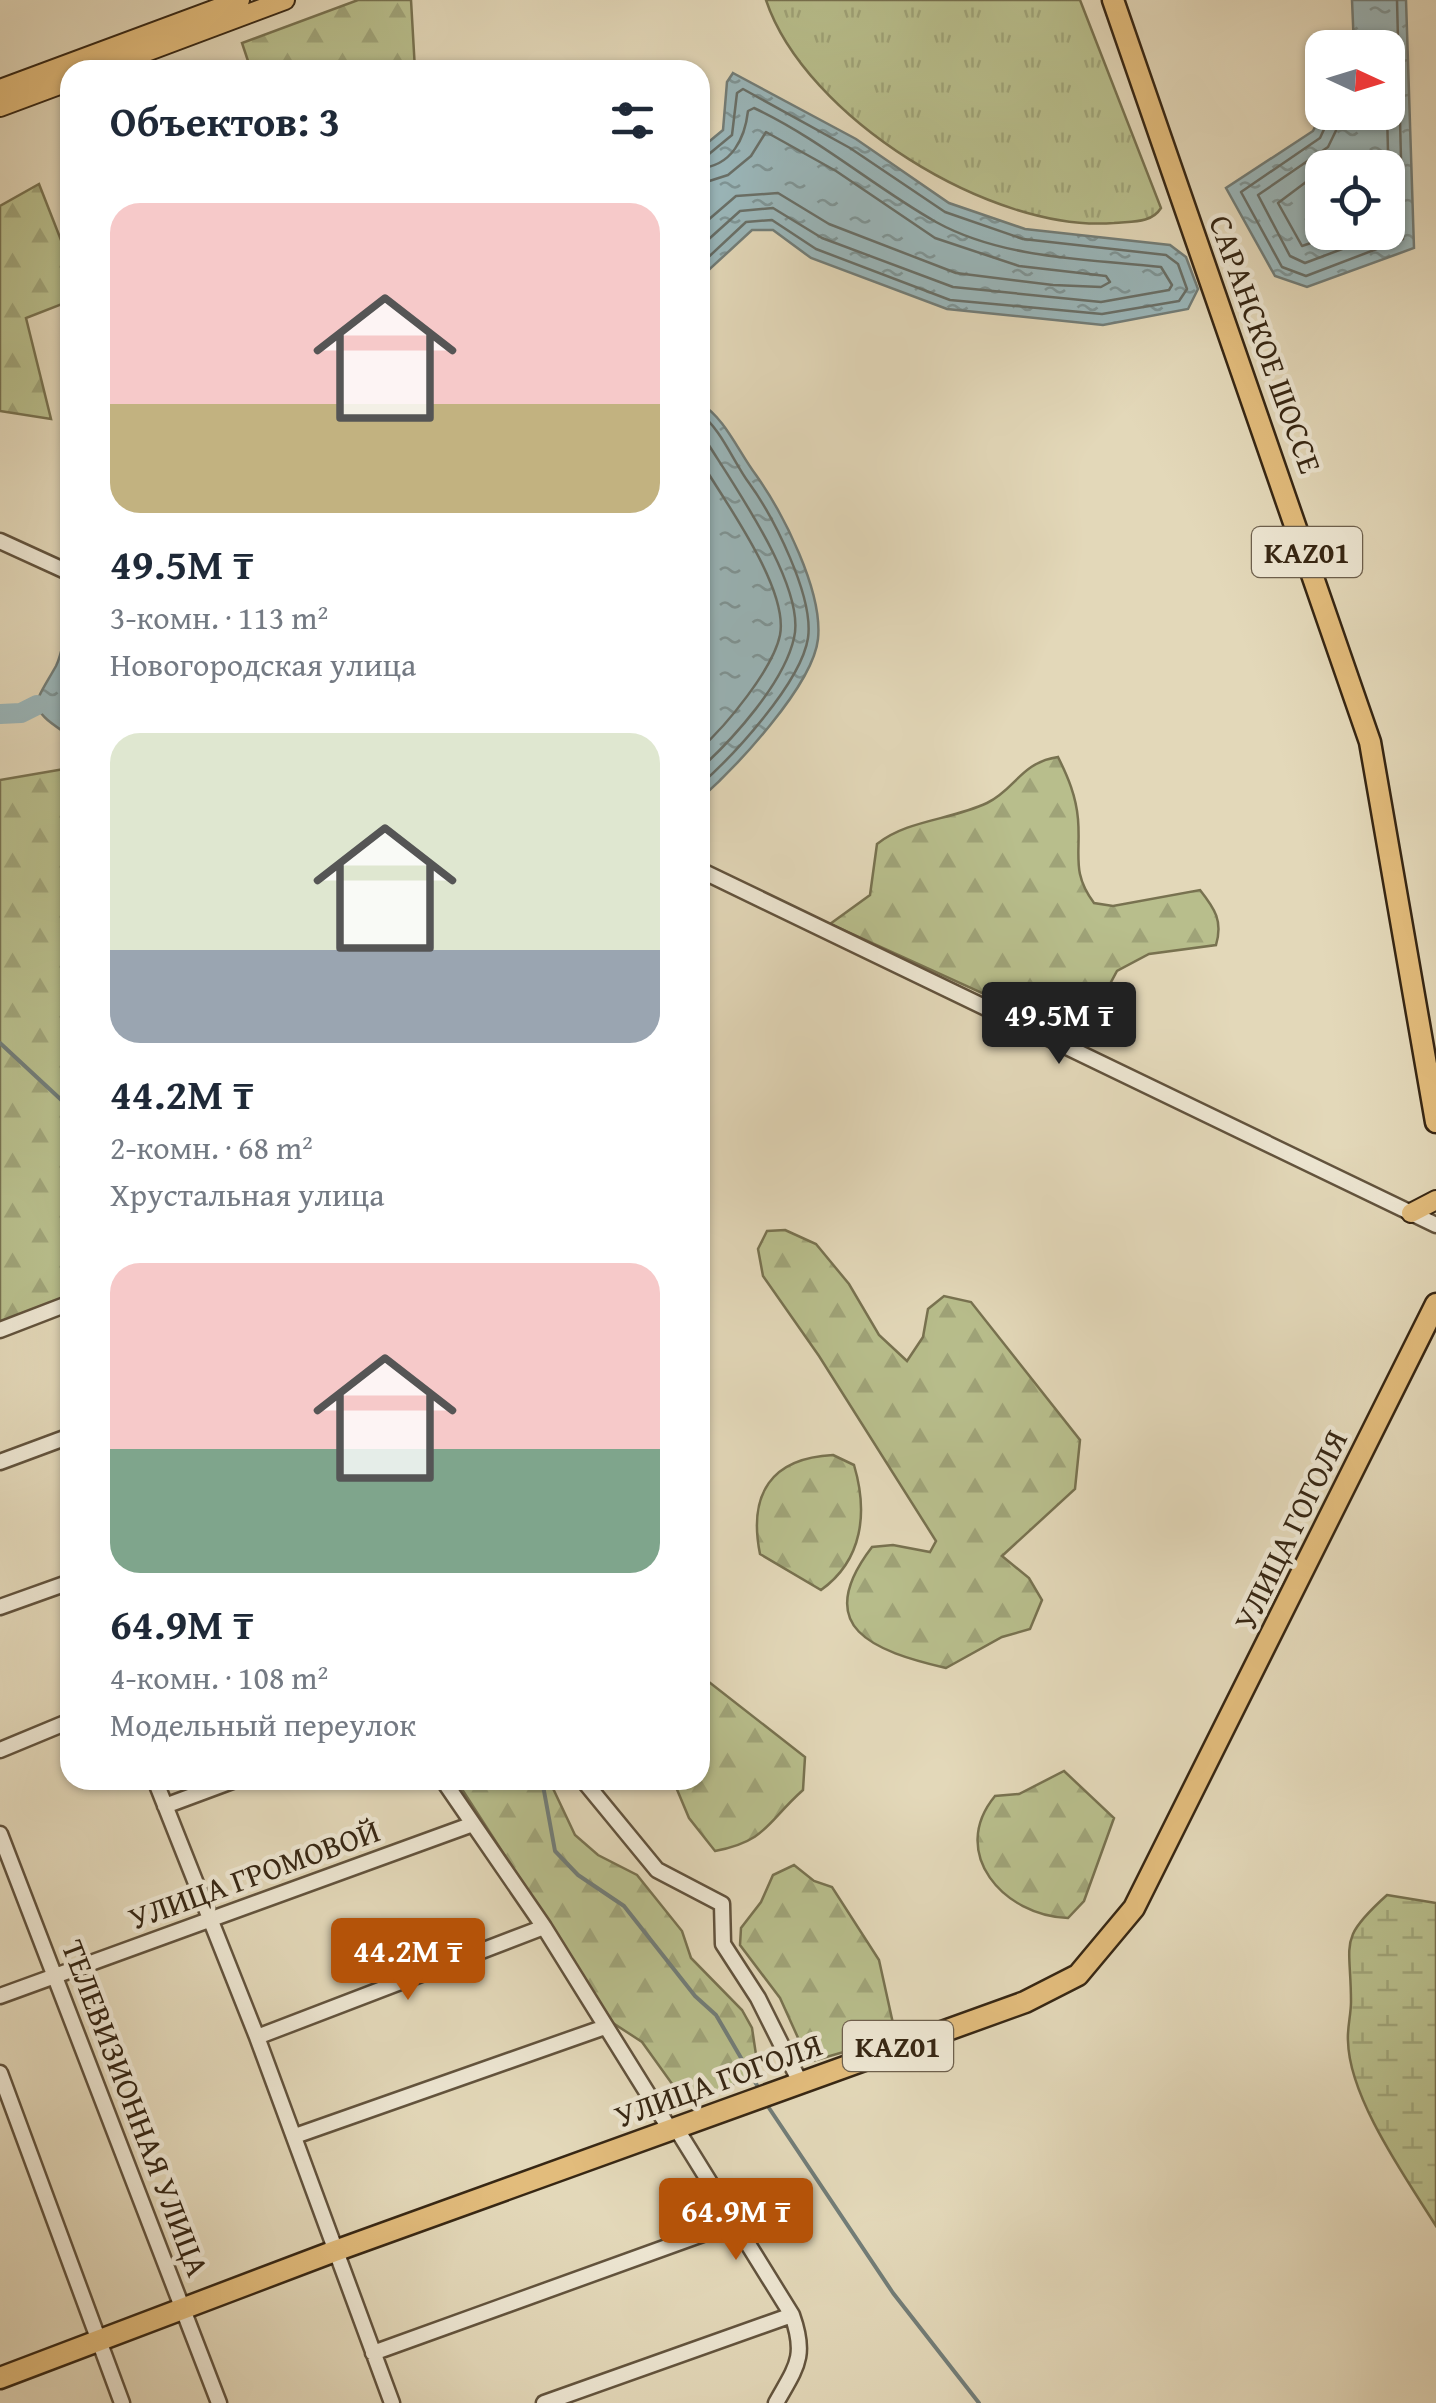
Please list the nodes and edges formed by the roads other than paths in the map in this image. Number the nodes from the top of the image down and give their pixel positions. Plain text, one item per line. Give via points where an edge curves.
1 (240, 0) edge
2 (285, 0) edge
3 (1113, 0) edge
4 (78, 60) edge
5 (125, 60) edge
6 (60, 67) edge
7 (60, 84) edge
8 (0, 89) edge
9 (0, 107) edge
10 (0, 541) edge
11 (60, 569) edge
12 (710, 875) edge
13 (1436, 1122) edge
14 (1436, 1200) edge
15 (1411, 1213) junction
16 (1436, 1224) edge
17 (1436, 1304) edge
18 (60, 1307) edge
19 (0, 1330) edge
20 (60, 1440) edge
21 (0, 1462) edge
22 (60, 1586) edge
23 (0, 1608) edge
24 (60, 1725) edge
25 (0, 1750) edge
26 (159, 1790) edge
27 (208, 1790) edge
28 (450, 1790) edge
29 (592, 1790) edge
30 (165, 1806) junction
31 (474, 1824) junction
32 (0, 1834) edge
33 (210, 1918) junction
34 (544, 1928) junction
35 (54, 1976) junction
36 (0, 1996) edge
37 (605, 2027) junction
38 (257, 2037) junction
39 (0, 2073) edge
40 (800, 2082) junction
41 (674, 2130) junction
42 (294, 2136) junction
43 (736, 2222) junction
44 (335, 2251) junction
45 (184, 2309) junction
46 (792, 2315) junction
47 (99, 2339) junction
48 (373, 2353) junction
49 (0, 2378) edge
50 (122, 2403) edge
51 (219, 2403) edge
52 (392, 2403) edge
53 (544, 2403) edge
54 (776, 2403) edge

1 - 4 main road
2 - 5 main road
3 - 13 highway, САРАНСКОЕ ШОССЕ / KAZ01 via 1370,742
6 - 8 main road
7 - 9 main road
10 - 11 street
12 - 15 street
14 - 15 main road
15 - 16 street
17 - 40 highway, УЛИЦА ГОГОЛЯ / KАZ01 via 1134,1908 1104,1949 1078,1976 1025,2002
18 - 19 street
20 - 21 street
22 - 23 street
24 - 25 street
26 - 30 street
27 - 30 street
28 - 31 street
29 - 40 street via 657,1870 722,1904 722,1944
30 - 33 street
31 - 33 street, УЛИЦА ГРОМОВОЙ
31 - 34 street
32 - 35 street, ТЕЛЕВИЗИОННАЯ УЛИЦА
33 - 35 street, УЛИЦА ГРОМОВОЙ
33 - 38 street
34 - 37 street
34 - 38 street
35 - 36 street, УЛИЦА ГРОМОВОЙ
35 - 45 street, ТЕЛЕВИЗИОННАЯ УЛИЦА
37 - 41 street
37 - 42 street
38 - 42 street
39 - 47 street
40 - 41 highway, УЛИЦА ГОГОЛЯ / KАZ01
41 - 43 street
41 - 44 highway, УЛИЦА ГОГОЛЯ / KАZ01
42 - 44 street
43 - 46 street
43 - 48 street
44 - 45 highway, УЛИЦА ГОГОЛЯ / KАZ01
44 - 48 street
45 - 47 highway, УЛИЦА ГОГОЛЯ / KАZ01
45 - 51 street, ТЕЛЕВИЗИОННАЯ УЛИЦА
46 - 53 street
46 - 54 street via 801,2342 799,2363
47 - 49 highway, УЛИЦА ГОГОЛЯ / KАZ01
47 - 50 street
48 - 52 street

